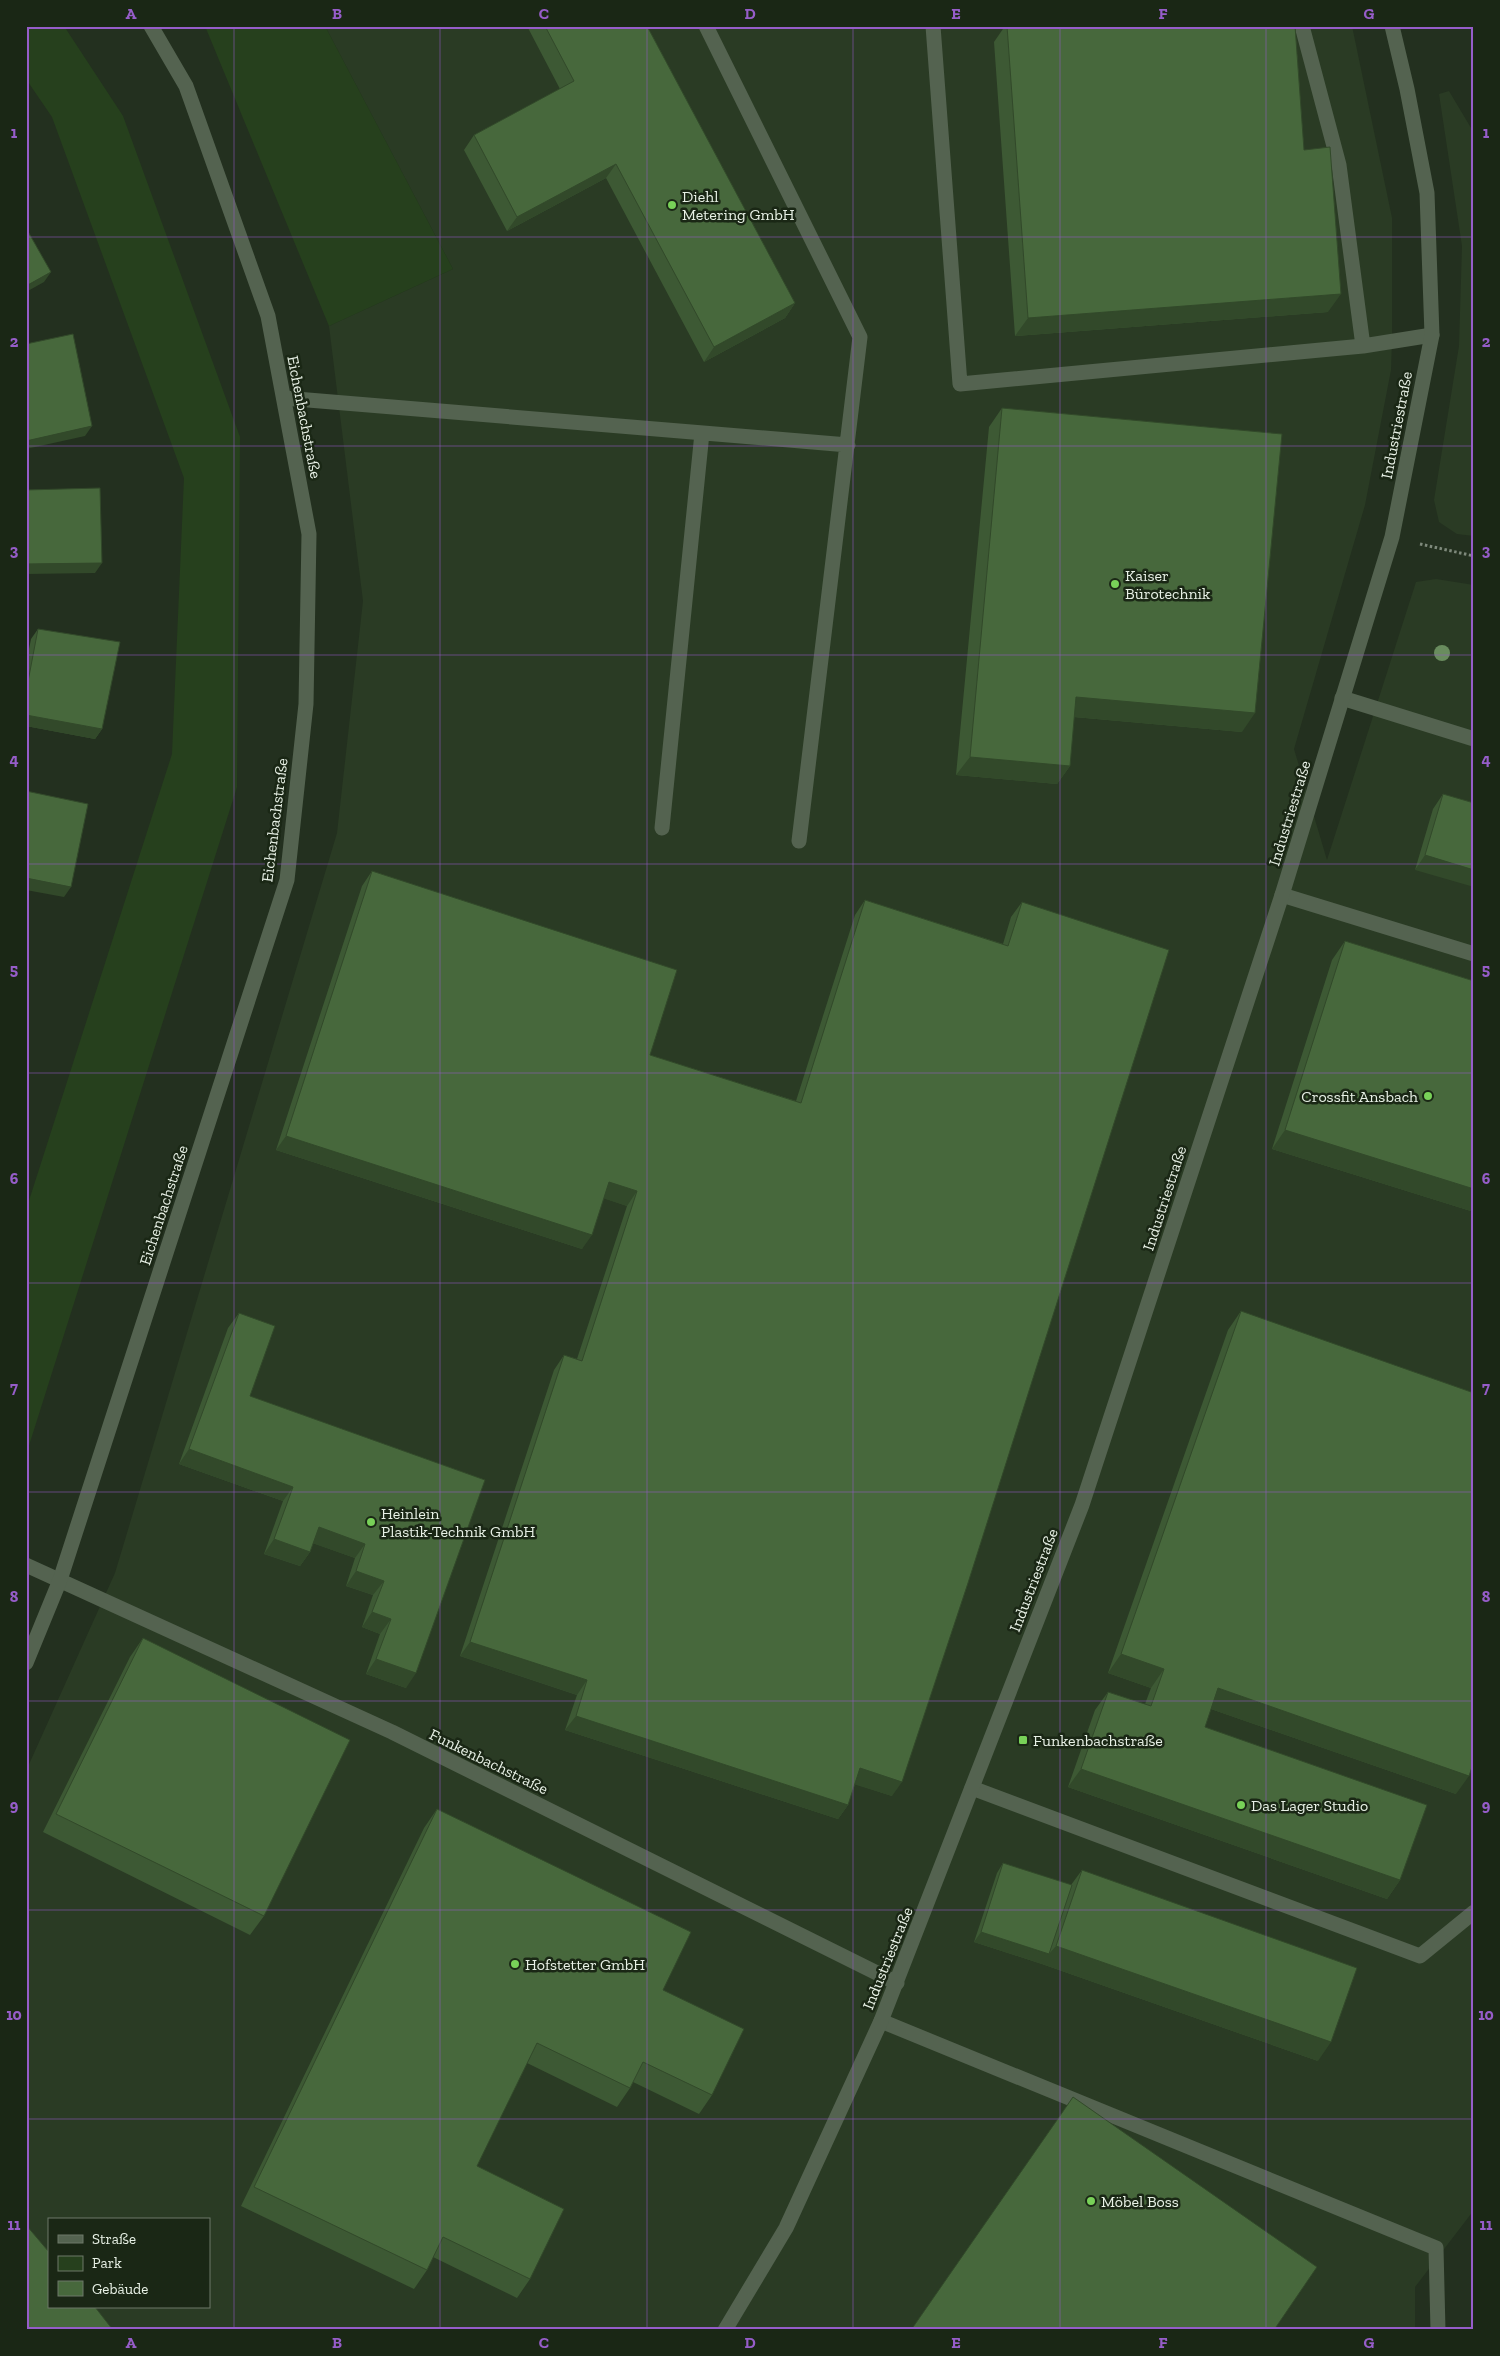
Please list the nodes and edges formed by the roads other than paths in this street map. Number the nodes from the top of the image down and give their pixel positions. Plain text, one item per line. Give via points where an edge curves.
1 (151, 26) edge
2 (706, 26) edge
3 (933, 26) edge
4 (1302, 26) edge
5 (1392, 26) edge
6 (1432, 335) junction
7 (1363, 346) junction
8 (284, 398) junction
9 (702, 433) junction
10 (848, 445) junction
11 (1342, 698) junction
12 (1474, 739) edge
13 (662, 828) dead end
14 (800, 841) dead end
15 (1282, 895) junction
16 (1474, 954) edge
17 (26, 1565) edge
18 (60, 1580) junction
19 (26, 1664) edge
20 (972, 1788) junction
21 (1474, 1912) edge
22 (897, 1983) junction
23 (881, 2021) junction
24 (725, 2330) edge
25 (1438, 2330) edge

1 - 8 street, Eichenbachstraße via 186,86 268,316
2 - 10 street via 860,337
3 - 7 street via 960,384
4 - 7 street via 1339,165
5 - 6 street, Industriestraße via 1427,193
6 - 7 street
6 - 11 street, Industriestraße via 1392,538
8 - 9 street
8 - 18 street, Eichenbachstraße via 309,534 306,704 287,880
9 - 10 street
9 - 13 street
10 - 14 street
11 - 12 street
11 - 15 street, Industriestraße
15 - 16 street
15 - 20 street, Industriestraße via 1082,1505
17 - 18 street, Funkenbachstraße
18 - 19 street, Eichenbachstraße
18 - 22 street, Funkenbachstraße via 392,1732
20 - 21 street via 1420,1956
20 - 22 street, Industriestraße
22 - 23 street, Industriestraße
23 - 24 street, Industriestraße via 786,2228
23 - 25 street via 1436,2248

